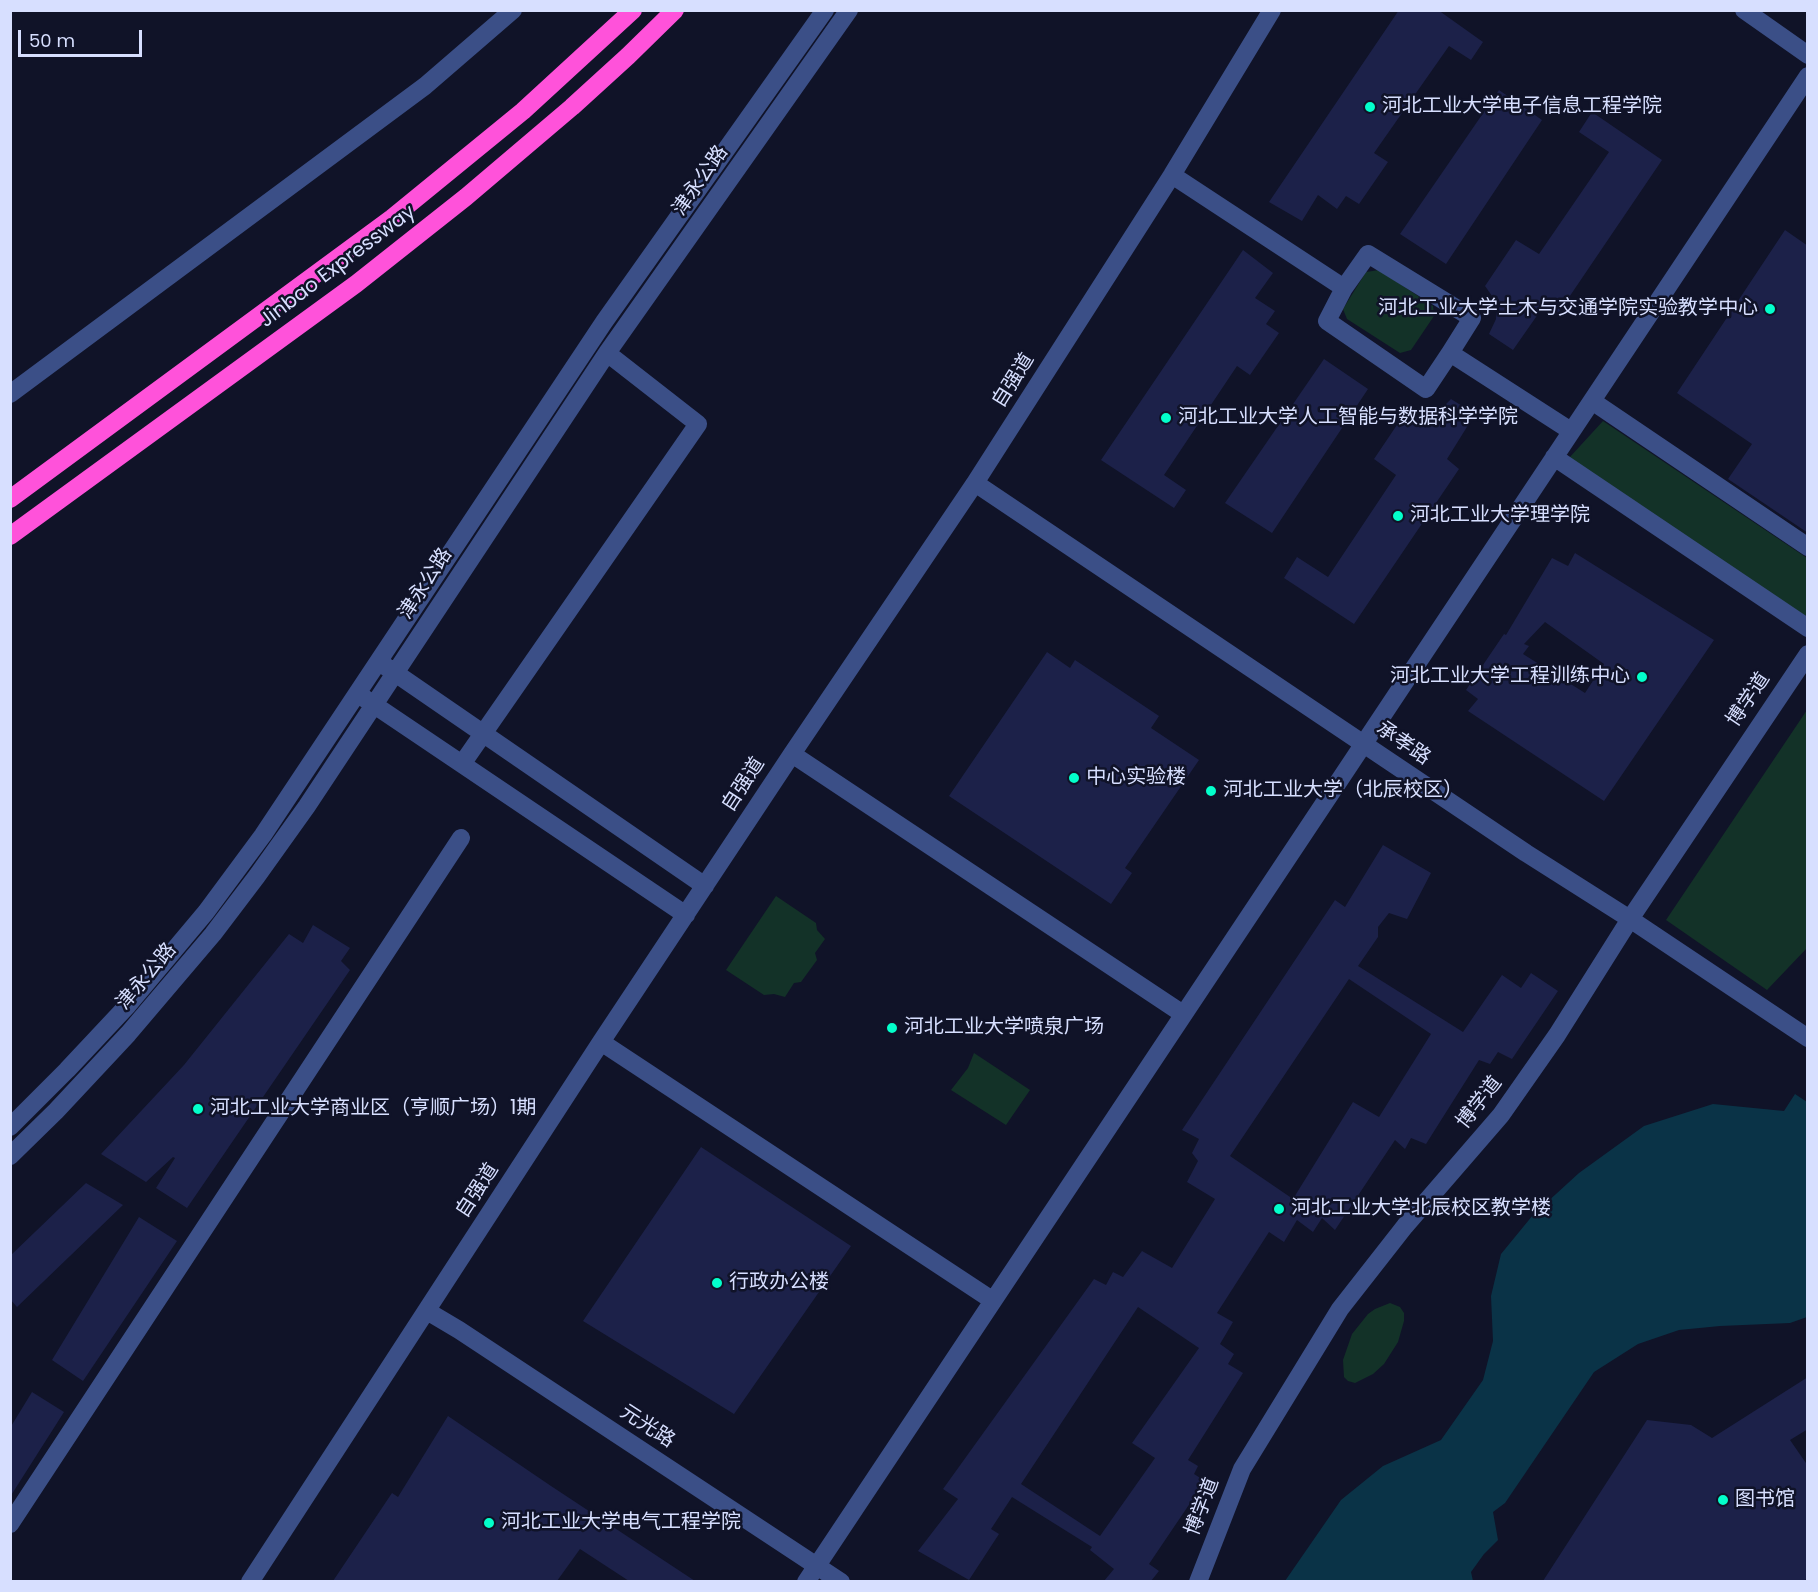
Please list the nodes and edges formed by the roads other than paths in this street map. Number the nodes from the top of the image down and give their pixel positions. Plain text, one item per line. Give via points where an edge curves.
1 (513, 10) edge
2 (633, 10) edge
3 (675, 10) edge
4 (825, 10) edge
5 (1272, 10) edge
6 (1744, 10) edge
7 (843, 11) edge
8 (1808, 55) edge
9 (1808, 76) edge
10 (1172, 175) junction
11 (1344, 288) junction
12 (607, 353) junction
13 (1450, 353) junction
14 (10, 394) edge
15 (1592, 401) junction
16 (1571, 431) junction
17 (1554, 457) junction
18 (975, 483) junction
19 (10, 499) edge
20 (10, 536) edge
21 (1808, 547) edge
22 (1808, 628) edge
23 (1808, 654) edge
24 (378, 662) junction
25 (394, 673) junction
26 (358, 693) junction
27 (374, 704) junction
28 (483, 734) junction
29 (1364, 745) junction
30 (792, 754) junction
31 (462, 765) junction
32 (461, 838) dead end
33 (705, 886) junction
34 (686, 915) junction
35 (1630, 919) junction
36 (1183, 1014) junction
37 (1808, 1038) edge
38 (601, 1042) junction
39 (10, 1127) edge
40 (10, 1156) edge
41 (992, 1300) junction
42 (427, 1311) junction
43 (10, 1524) edge
44 (816, 1566) junction
45 (250, 1581) edge
46 (806, 1581) edge
47 (841, 1581) edge
48 (1198, 1581) edge

1 - 14 street via 425,86
2 - 19 highway, Jinbao Expressway via 523,111 392,218
3 - 20 highway, Jinbao Expressway via 572,107 375,269
4 - 24 street, 津永公路 via 598,331
5 - 10 street, 自强道
6 - 8 street
7 - 12 street, 津永公路
9 - 15 street
10 - 11 street
10 - 18 street, 自强道
11 - 13 street via 1327,321 1426,389
11 - 13 street via 1368,254 1378,260 1472,318
12 - 25 street, 津永公路
12 - 28 street via 698,424
13 - 16 street
15 - 16 street
15 - 21 street
16 - 17 street
17 - 22 street
17 - 29 street
18 - 29 street, 承孝路
18 - 30 street, 自强道
23 - 35 street, 博学道
24 - 25 street
24 - 26 street, 津永公路
25 - 27 street, 津永公路
25 - 28 street
26 - 27 street
26 - 39 street, 津永公路 via 206,912 128,1005
27 - 31 street
27 - 40 street, 津永公路 via 307,806 213,934 107,1058
28 - 31 street
28 - 33 street
29 - 35 street, 承孝路
29 - 36 street
30 - 33 street, 自强道
30 - 36 street
31 - 34 street
32 - 43 street
33 - 34 street, 自强道
34 - 38 street, 自强道
35 - 37 street, 承孝路
35 - 48 street, 博学道 via 1501,1115 1340,1309 1242,1469
36 - 41 street
38 - 41 street
38 - 42 street, 自强道
41 - 44 street
42 - 44 street, 元光路
42 - 45 street, 自强道
44 - 46 street
44 - 47 street, 元光路

